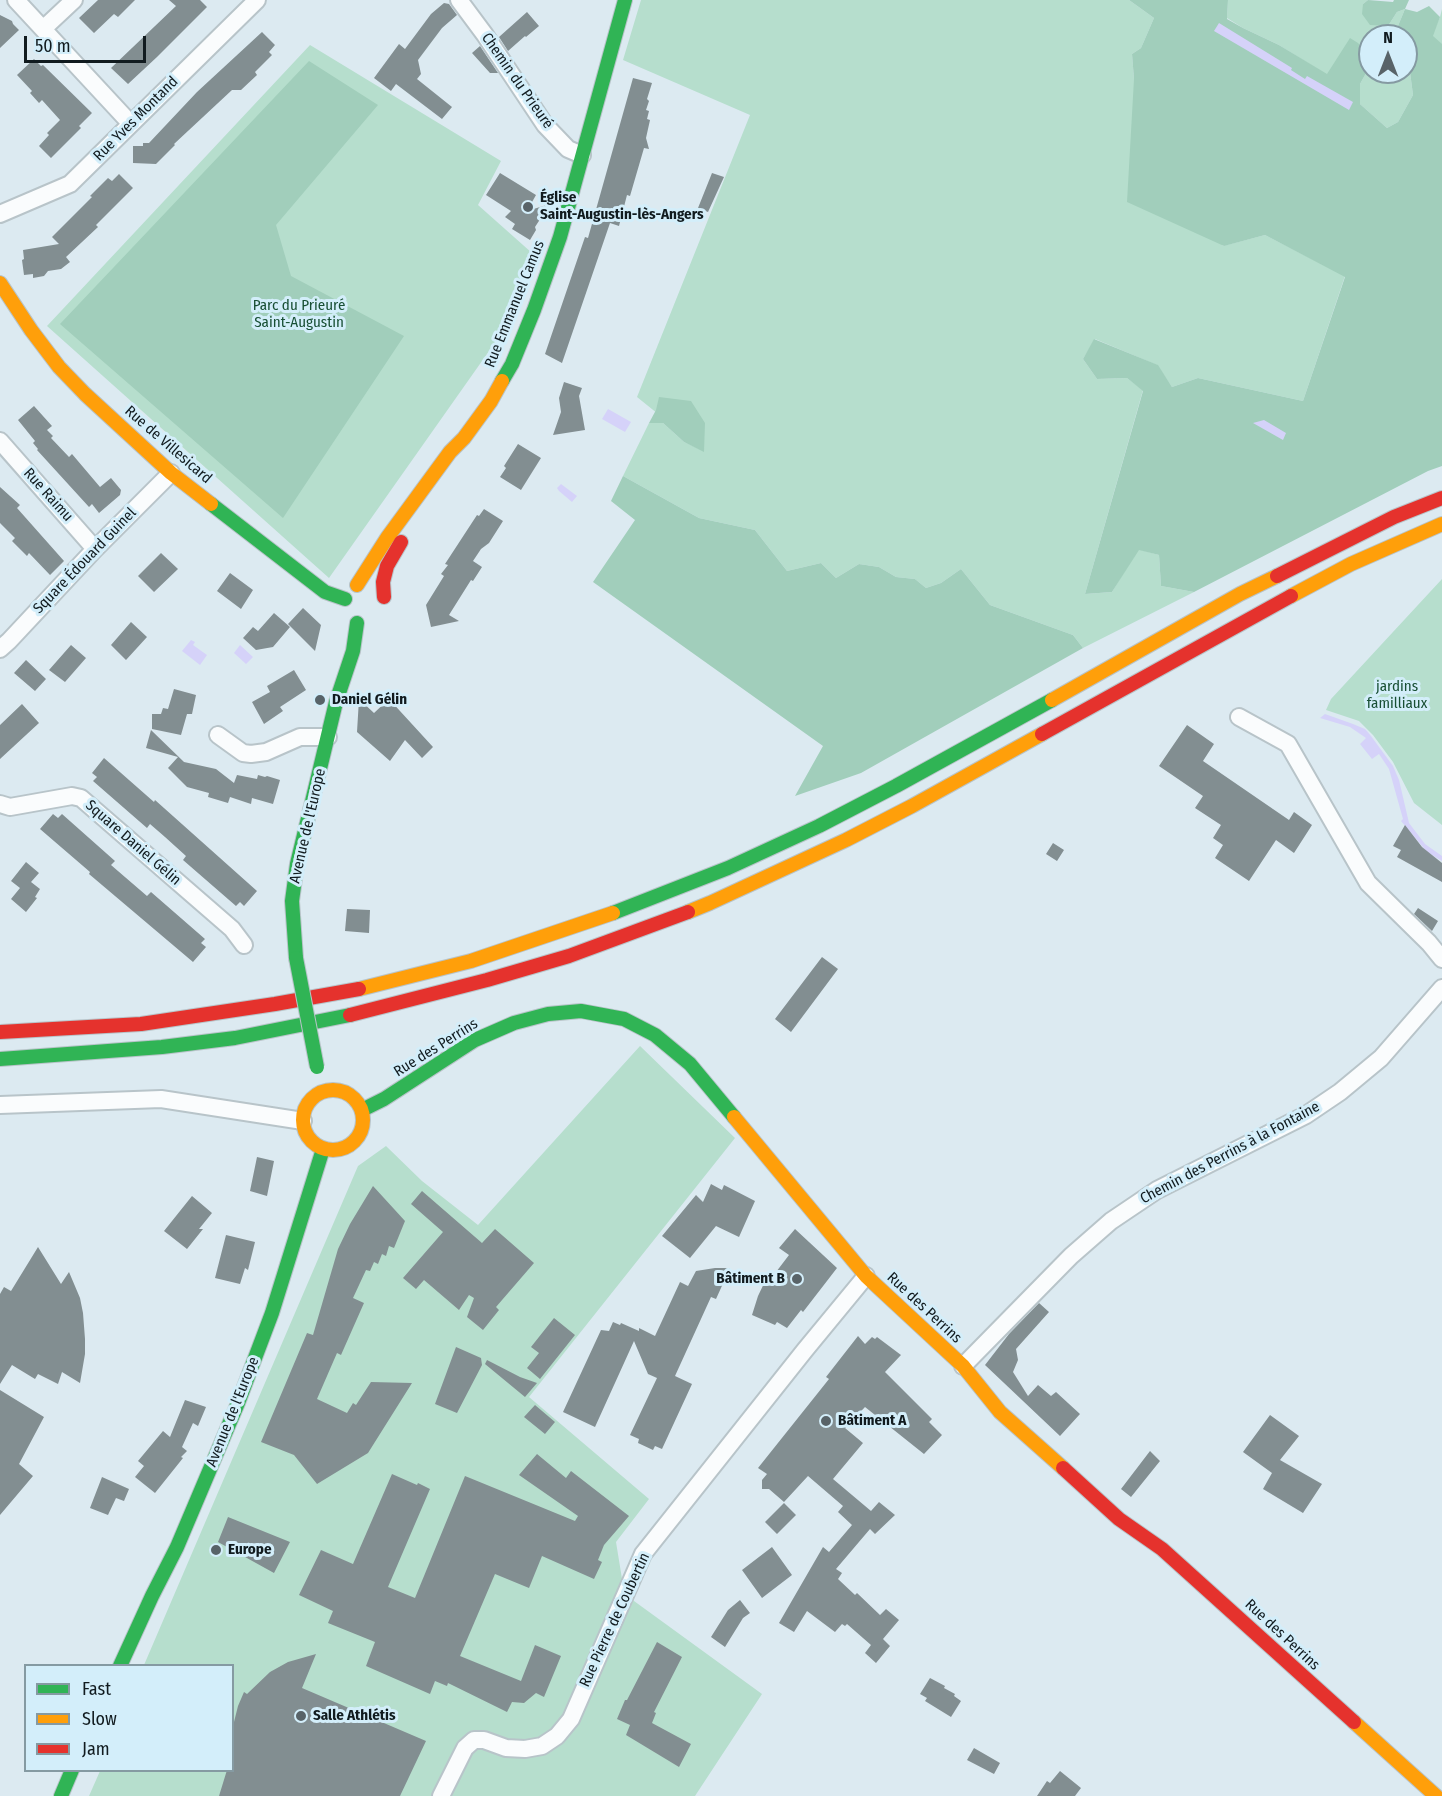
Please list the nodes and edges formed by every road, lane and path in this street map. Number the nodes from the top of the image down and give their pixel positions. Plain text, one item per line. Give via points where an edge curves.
1 (16, 0) edge
2 (74, 0) edge
3 (257, 0) edge
4 (459, 0) edge
5 (625, 0) edge
6 (43, 29) junction
7 (131, 124) junction
8 (582, 155) junction
9 (0, 214) edge
10 (0, 283) edge
11 (464, 438) junction
12 (0, 441) edge
13 (171, 473) junction
14 (1442, 498) edge
15 (1442, 524) edge
16 (95, 549) junction
17 (357, 585) junction
18 (345, 599) junction
19 (357, 623) junction
20 (373, 623) dead end
21 (0, 649) edge
22 (1239, 717) dead end
23 (218, 735) dead end
24 (328, 737) junction
25 (0, 804) edge
26 (244, 945) dead end
27 (1442, 959) edge
28 (1442, 988) edge
29 (0, 1032) edge
30 (0, 1059) edge
31 (327, 1091) junction
32 (0, 1105) edge
33 (362, 1110) junction
34 (303, 1121) junction
35 (323, 1149) junction
36 (866, 1276) junction
37 (963, 1366) junction
38 (120, 1664) edge
39 (71, 1772) edge
40 (61, 1796) edge
41 (441, 1796) edge
42 (1436, 1796) edge

1 - 6 street
2 - 6 street
3 - 7 street, Rue Yves Montand
4 - 8 street, Chemin du Prieuré via 545,125 568,148
5 - 8 main road, Rue Emmanuel Camus
6 - 7 street
7 - 9 street, Rue Yves Montand via 70,184
8 - 11 main road, Rue Emmanuel Camus via 560,237 534,310 491,401
10 - 13 main road, Rue de Villesicard via 59,367
11 - 17 main road, Rue Emmanuel Camus via 387,538
11 - 17 main road, Rue Emmanuel Camus via 387,566 384,604 380,590 372,585
12 - 16 street, Rue Raimu
13 - 16 street, Square Édouard Guinel
13 - 18 main road, Rue de Villesicard via 325,592
14 - 29 main road via 1394,517 1240,594 819,826 728,868 562,932 471,961 367,987 275,1004 141,1024
15 - 30 main road via 1285,599 846,840 710,903 638,931 487,980 327,1020 173,1046
16 - 21 street, Square Édouard Guinel
17 - 18 main road, Rue Emmanuel Camus
18 - 19 main road via 346,613
19 - 20 main road
19 - 24 main road, Avenue de l'Europe via 353,651
22 - 27 street via 1288,744 1368,883
23 - 24 street via 243,753 251,754 266,752 300,737
24 - 31 main road, Avenue de l'Europe, bridge via 297,864 292,901 296,957 317,1067
25 - 26 street, Square Daniel Gélin via 10,807 72,796 81,798 232,929
28 - 37 street, Chemin des Perrins à la Fontaine via 1381,1058 1340,1092 1306,1115 1157,1190 1111,1221
31 - 33 main road via 344,1092
31 - 34 main road via 307,1105
32 - 34 street via 161,1099
33 - 35 main road via 362,1129 351,1144 342,1149
33 - 36 main road, Rue des Perrins via 475,1040 514,1023 581,1011 624,1019 656,1035 690,1064
34 - 35 main road via 309,1138
35 - 38 main road, Avenue de l'Europe via 272,1313 238,1403 177,1547
36 - 37 main road, Rue des Perrins
36 - 41 street, Rue Pierre de Coubertin via 643,1554 571,1719 542,1746 506,1748 474,1740 465,1748
37 - 42 main road, Rue des Perrins via 1000,1412 1119,1519 1162,1549
39 - 40 main road

